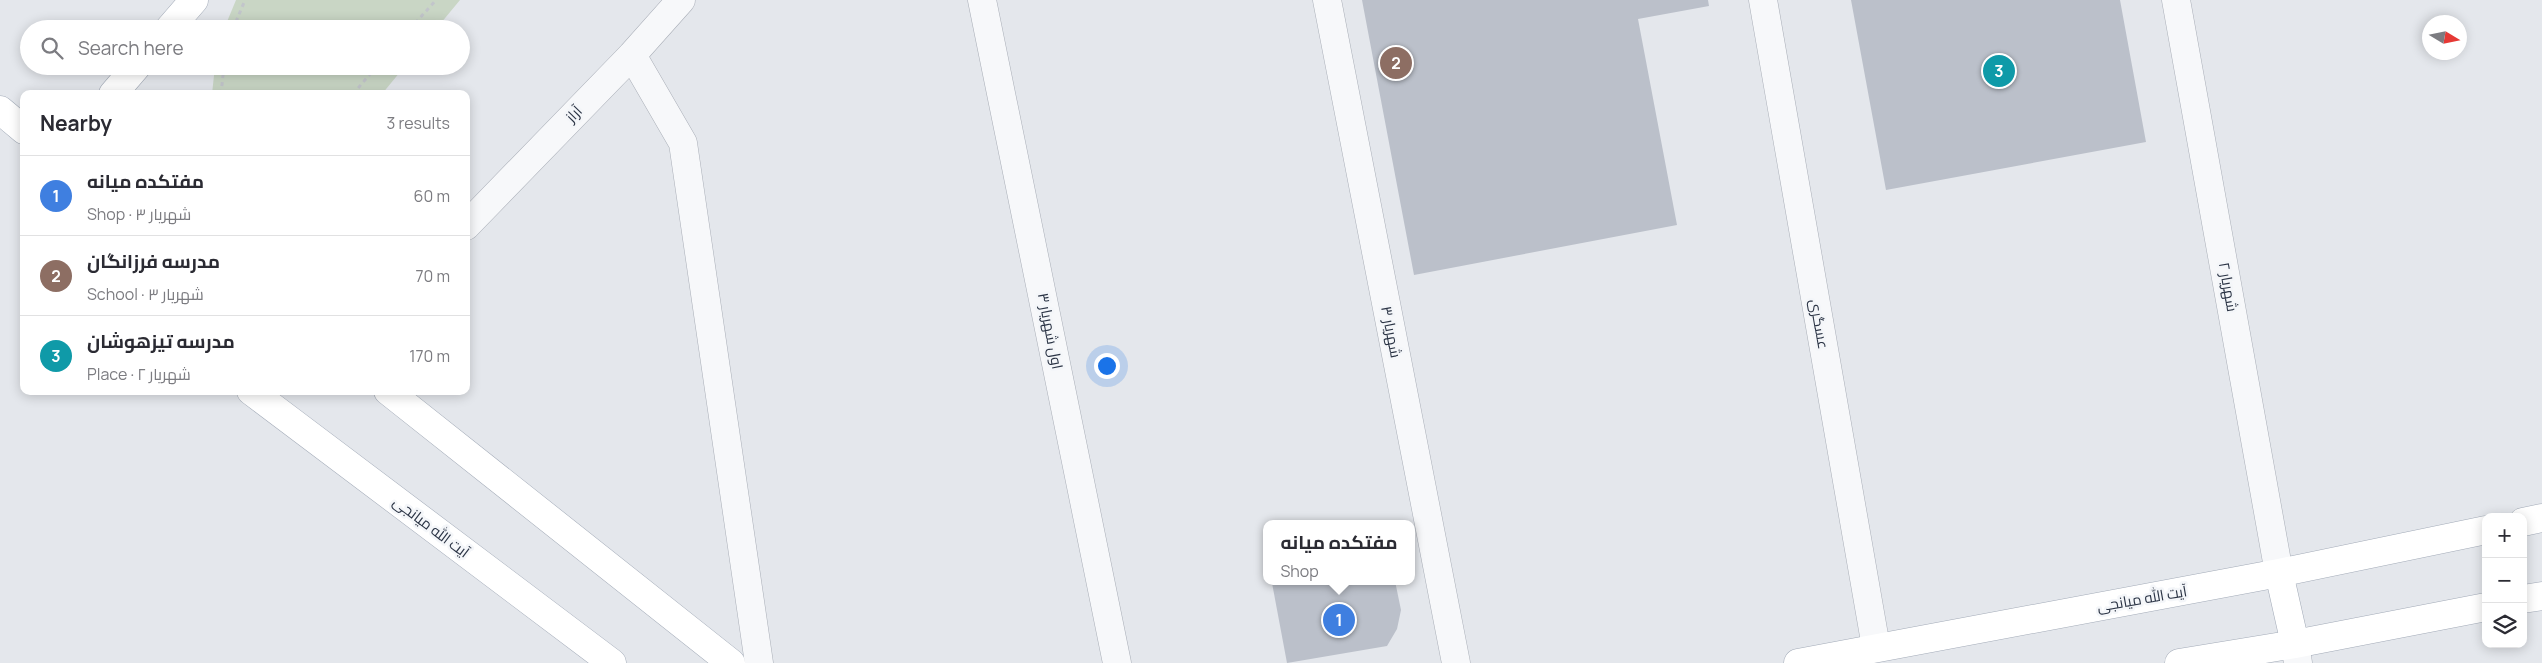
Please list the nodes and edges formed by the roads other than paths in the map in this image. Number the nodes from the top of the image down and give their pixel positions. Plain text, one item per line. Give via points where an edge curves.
1 (194, 0) edge
2 (681, 0) edge
3 (982, 0) edge
4 (1327, 0) edge
5 (1763, 0) edge
6 (2176, 0) edge
7 (177, 20) edge
8 (632, 55) junction
9 (129, 75) edge
10 (116, 90) edge
11 (0, 110) edge
12 (20, 127) edge
13 (470, 222) edge
14 (256, 395) edge
15 (393, 395) edge
16 (2542, 518) edge
17 (2527, 521) edge
18 (2482, 531) edge
19 (2279, 574) junction
20 (2542, 596) edge
21 (2527, 599) edge
22 (2482, 608) edge
23 (1876, 647) junction
24 (2296, 654) edge
25 (612, 663) edge
26 (731, 663) edge
27 (759, 663) edge
28 (1117, 663) edge
29 (1456, 663) edge
30 (1798, 663) edge
31 (2179, 663) edge

1 - 7 main road
2 - 8 street, آراز
3 - 28 street, اول شهریار ۳
4 - 29 street, شهریار ۳
5 - 23 street, عسگری
6 - 19 street, شهریار ۲
8 - 13 street, آراز
8 - 27 street via 683,143
9 - 10 main road
11 - 12 main road
14 - 25 main road, آیت الله میانجی
15 - 26 main road
16 - 17 main road
18 - 19 main road, آیت الله میانجی
19 - 23 main road, آیت الله میانجی
19 - 24 main road
20 - 21 main road
22 - 24 main road
23 - 30 main road, آیت الله میانجی
24 - 31 main road

